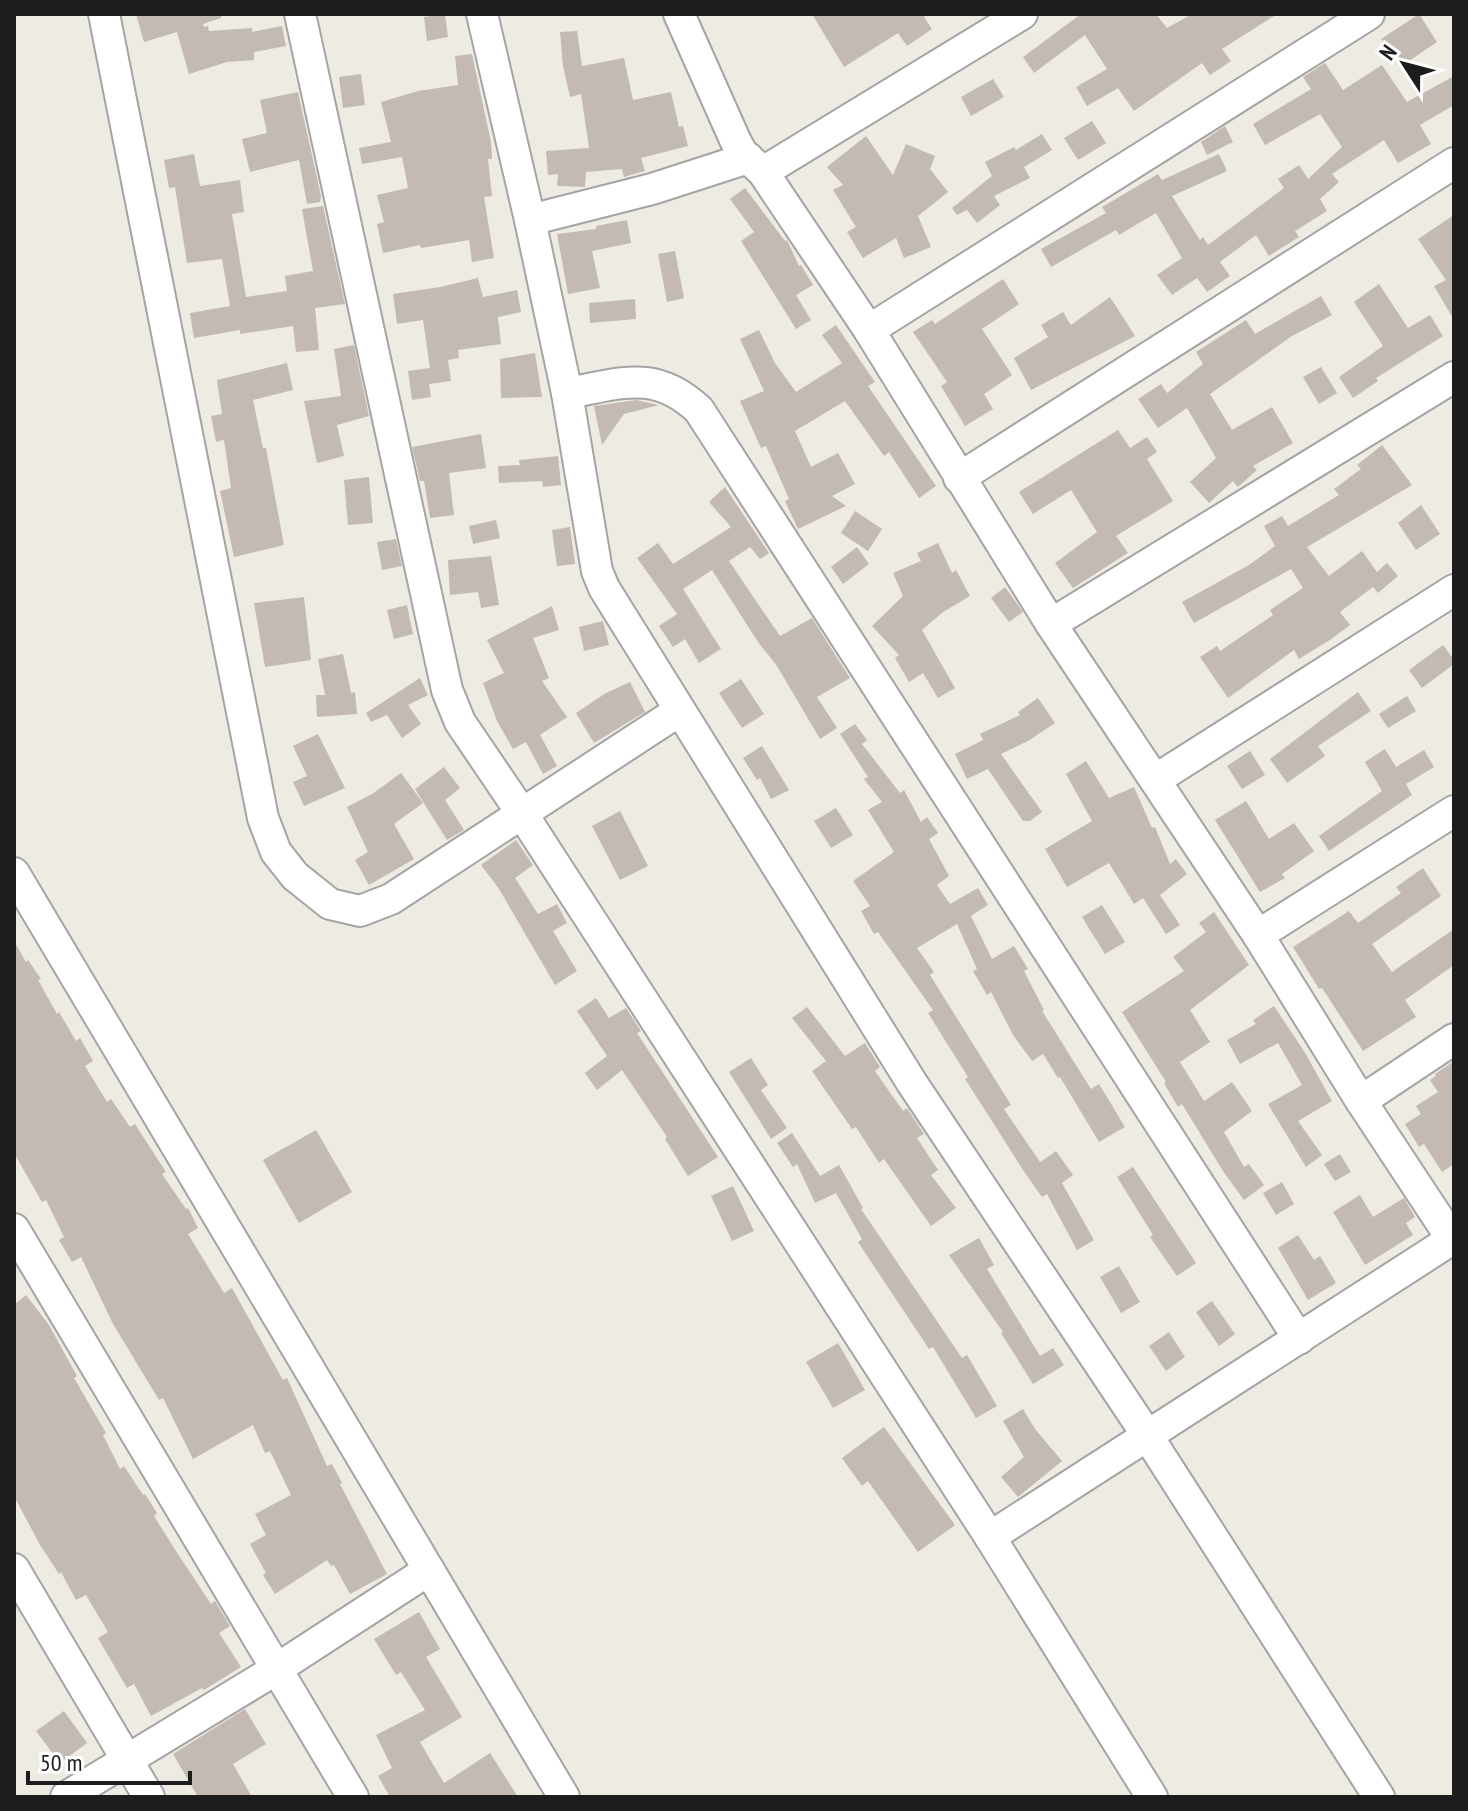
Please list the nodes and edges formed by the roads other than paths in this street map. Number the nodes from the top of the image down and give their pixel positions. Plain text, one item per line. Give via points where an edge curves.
1 (104, 14) edge
2 (300, 14) edge
3 (482, 14) edge
4 (1022, 14) edge
5 (1369, 14) edge
6 (685, 16) edge
7 (1454, 163) edge
8 (756, 165) junction
9 (530, 220) junction
10 (869, 330) junction
11 (1454, 377) edge
12 (567, 393) junction
13 (959, 478) junction
14 (1454, 590) edge
15 (1051, 624) junction
16 (679, 711) junction
17 (1155, 780) junction
18 (1454, 811) edge
19 (521, 812) junction
20 (19, 893) edge
21 (1258, 935) junction
22 (1454, 1039) edge
23 (1361, 1101) junction
24 (14, 1229) edge
25 (1453, 1239) edge
26 (1299, 1339) junction
27 (1147, 1435) junction
28 (990, 1537) junction
29 (14, 1569) edge
30 (429, 1570) junction
31 (275, 1670) junction
32 (126, 1760) junction
33 (66, 1797) edge
34 (149, 1797) edge
35 (353, 1797) edge
36 (564, 1797) edge
37 (1152, 1797) edge
38 (1379, 1797) edge

1 - 19 street via 263,818 276,852 295,876 330,904 360,911 391,899
2 - 19 street via 447,690 460,722
3 - 9 street
4 - 8 street
5 - 10 street
6 - 8 street via 736,142
7 - 13 street
8 - 9 street
8 - 10 street
9 - 12 street
10 - 13 street
11 - 15 street
12 - 16 street via 597,571
12 - 26 street via 644,381 673,390 699,410
13 - 15 street
14 - 17 street
15 - 17 street
16 - 19 street
16 - 27 street via 912,1083
17 - 21 street
18 - 21 street
19 - 28 street
20 - 30 street
21 - 23 street
22 - 23 street
23 - 25 street
24 - 31 street
25 - 26 street
26 - 27 street
27 - 28 street
27 - 38 street
28 - 37 street
29 - 32 street
30 - 31 street
30 - 36 street
31 - 32 street
31 - 35 street
32 - 33 street
32 - 34 street

